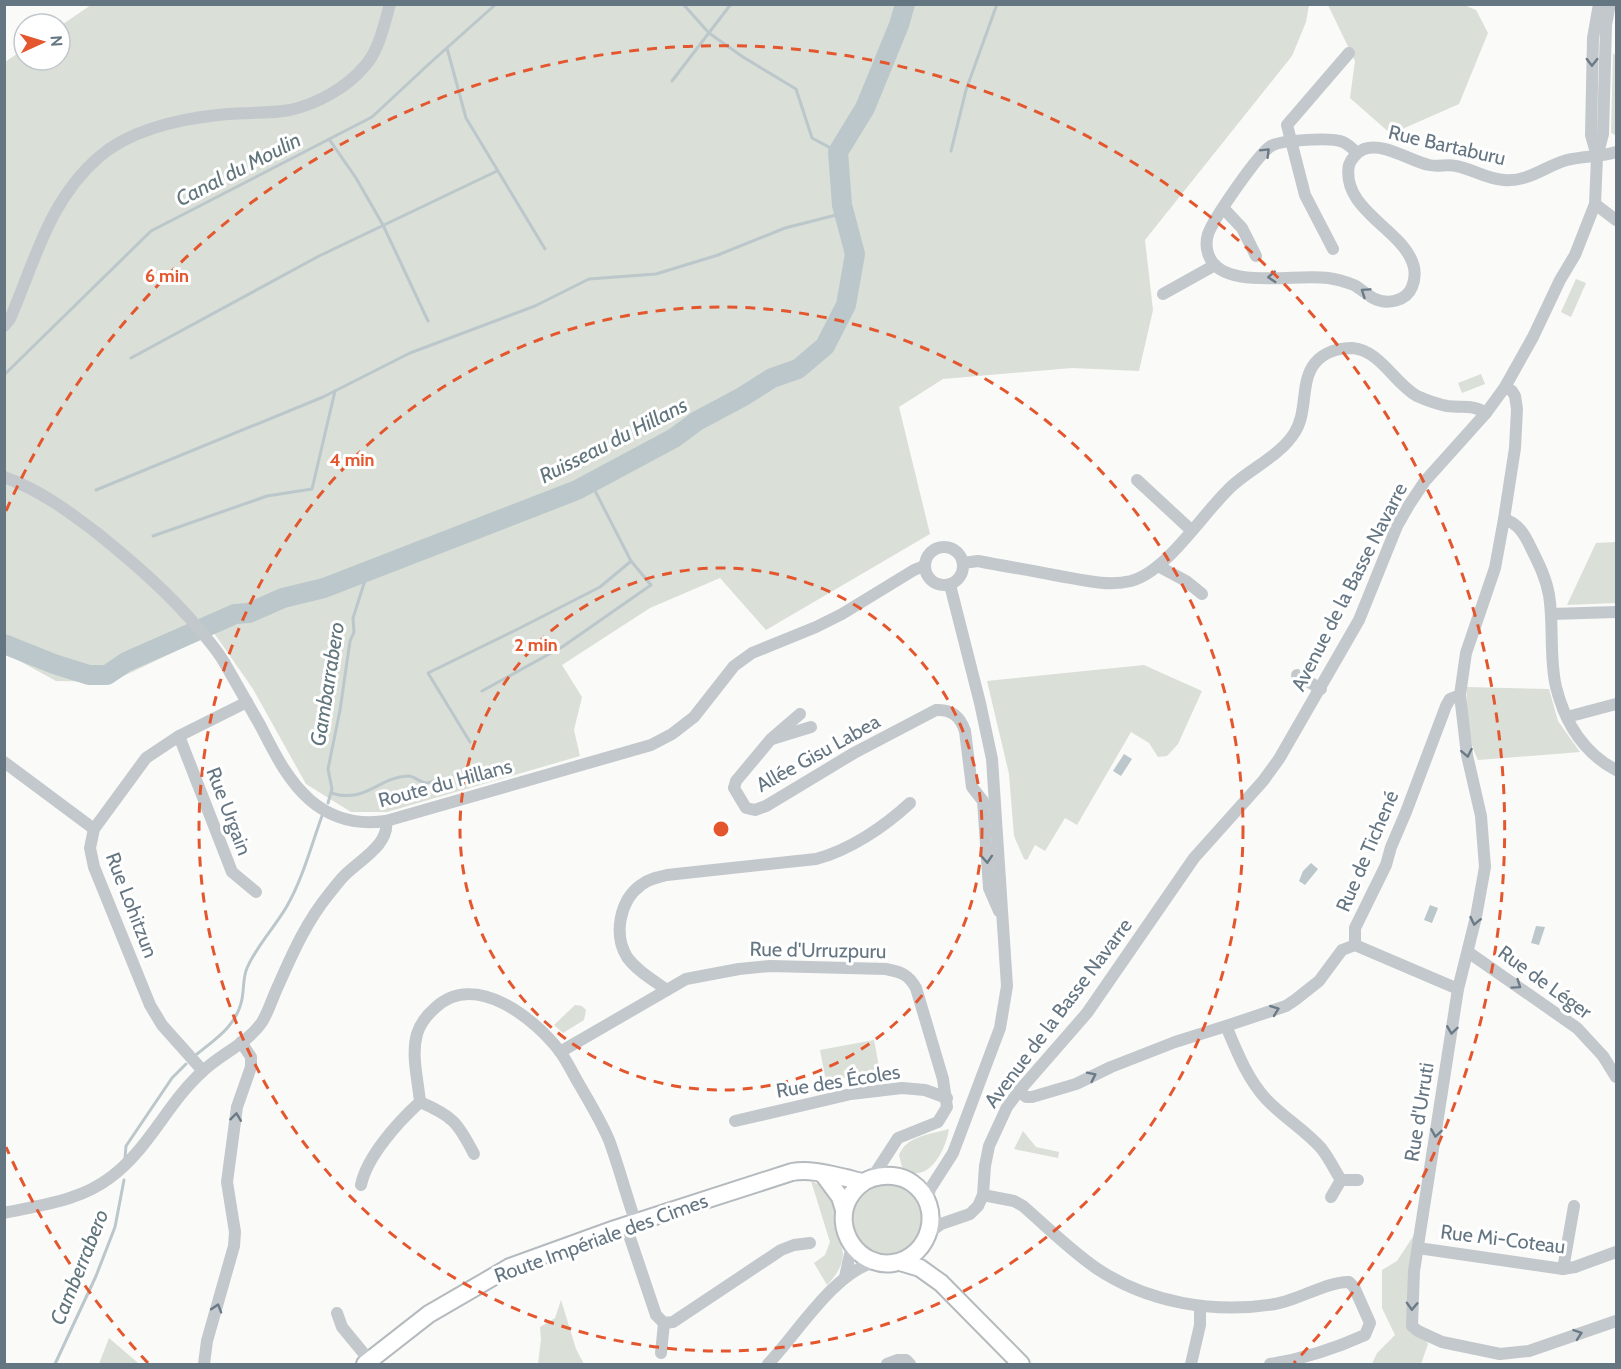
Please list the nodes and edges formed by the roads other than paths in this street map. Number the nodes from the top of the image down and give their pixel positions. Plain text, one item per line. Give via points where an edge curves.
1 (390, 4) edge
2 (1599, 4) edge
3 (1610, 4) edge
4 (1349, 53) dead end
5 (1290, 142) junction
6 (1617, 152) edge
7 (1357, 153) junction
8 (1597, 157) junction
9 (1595, 204) junction
10 (1224, 209) junction
11 (1617, 220) edge
12 (1333, 249) dead end
13 (1256, 256) dead end
14 (1215, 265) junction
15 (1163, 294) dead end
16 (4, 326) edge
17 (1505, 387) junction
18 (1486, 413) junction
19 (4, 477) edge
20 (1137, 480) dead end
21 (1504, 519) junction
22 (1191, 530) junction
23 (963, 563) junction
24 (1158, 566) junction
25 (919, 568) junction
26 (950, 585) junction
27 (1202, 594) dead end
28 (1617, 612) edge
29 (1551, 614) junction
30 (1297, 675) dead end
31 (1321, 689) junction
32 (1460, 695) junction
33 (248, 702) junction
34 (1617, 704) edge
35 (800, 714) dead end
36 (1567, 717) junction
37 (811, 727) dead end
38 (179, 736) junction
39 (771, 739) junction
40 (4, 762) edge
41 (1617, 770) edge
42 (970, 782) junction
43 (995, 794) junction
44 (910, 803) dead end
45 (386, 821) junction
46 (94, 829) junction
47 (256, 892) dead end
48 (1003, 918) junction
49 (1353, 946) junction
50 (1468, 952) junction
51 (1458, 989) junction
52 (667, 990) junction
53 (1227, 1026) junction
54 (241, 1042) junction
55 (560, 1052) junction
56 (203, 1071) junction
57 (1617, 1077) edge
58 (1019, 1091) junction
59 (946, 1098) junction
60 (420, 1102) junction
61 (735, 1121) dead end
62 (893, 1146) junction
63 (474, 1154) dead end
64 (823, 1174) junction
65 (938, 1174) junction
66 (904, 1179) junction
67 (868, 1180) junction
68 (361, 1185) dead end
69 (983, 1195) junction
70 (1331, 1197) dead end
71 (928, 1203) junction
72 (1574, 1206) dead end
73 (844, 1210) junction
74 (4, 1213) edge
75 (957, 1218) junction
76 (631, 1224) junction
77 (925, 1240) junction
78 (810, 1243) dead end
79 (852, 1245) junction
80 (1418, 1248) junction
81 (1617, 1252) edge
82 (875, 1262) junction
83 (900, 1262) junction
84 (1563, 1269) junction
85 (845, 1277) junction
86 (941, 1283) junction
87 (1200, 1306) junction
88 (337, 1313) dead end
89 (1617, 1321) edge
90 (664, 1323) junction
91 (661, 1353) dead end
92 (367, 1363) edge
93 (1190, 1364) edge
94 (204, 1365) edge
95 (768, 1365) edge
96 (887, 1365) edge
97 (910, 1365) edge
98 (1021, 1365) edge
99 (1270, 1365) edge

1 - 16 street via 379,43 366,66 333,93 290,110 206,116 165,125 129,138 101,155 57,207
2 -> 8 street, Avenue de la Basse Navarre via 1593,38 1591,135
3 - 8 street, Avenue de la Basse Navarre via 1602,134
4 - 5 street via 1287,124
5 - 7 street via 1335,140
10 -> 5 street via 1270,147 1281,141
5 - 12 street via 1305,195
6 - 8 street, Rue Bartaburu
7 - 8 street, Rue Bartaburu via 1377,148 1430,166 1454,165 1507,181 1536,175 1559,162
7 -> 14 street via 1348,174 1352,187 1369,214 1398,240 1414,266 1415,275 1407,295 1386,302 1330,278 1237,277
8 - 9 street, Avenue de la Basse Navarre
9 - 11 street
9 - 17 street, Avenue de la Basse Navarre via 1575,255
10 - 13 street via 1242,228
10 - 14 street via 1208,236 1208,253
14 - 15 street
17 - 18 street, Avenue de la Basse Navarre
17 - 21 street via 1515,396 1517,409
18 - 22 street via 1474,406 1428,401 1408,391 1382,364 1361,350 1328,352 1311,368 1302,414 1289,440 1233,485
18 - 31 street, Avenue de la Basse Navarre via 1408,505 1359,620
19 - 33 street, Route du Hillans via 57,503 136,564 206,638
20 - 22 street
21 - 29 street via 1526,537 1544,574
21 - 32 street via 1495,568 1466,653
22 - 24 street
23 - 24 street via 978,561 1109,583 1131,580
23 - 25 street via 956,551 942,547 929,553
23 - 26 street via 958,580
24 - 27 street
25 - 26 street via 936,584
25 - 45 street, Route du Hillans via 842,614 752,652 734,666 694,717 651,745
26 - 43 street via 988,738
28 - 29 street
29 - 36 street via 1556,686
30 - 31 street
31 - 58 street, Avenue de la Basse Navarre via 1263,781 1194,858 1087,1013
32 - 49 street, Rue de Tichené via 1450,699 1446,706 1386,865 1355,928
32 -> 50 street, Rue d'Urruti via 1467,755 1481,816 1485,867
33 - 38 street, Rue Lohitzun
33 - 45 street, Route du Hillans via 278,758 310,800 342,819
34 - 36 street
35 - 39 street, Allée Gisu Labea
36 - 41 street via 1587,749
37 - 39 street
38 - 46 street, Rue Lohitzun via 146,758
38 - 47 street, Rue Urgain via 232,872
39 - 42 street, Allée Gisu Labea via 736,781 734,788 746,808 766,806 936,710 955,714 962,723
40 - 46 street
42 - 43 street
42 -> 48 street, Allée Gisu Labea via 983,801 989,888
43 - 48 street
44 - 52 street via 889,823 816,860 667,875 640,886 623,909 619,925 621,943 634,965
45 - 54 street via 380,844 344,876 320,906 296,945 263,1021
46 - 56 street, Rue Lohitzun via 90,848 94,867 150,1005 162,1025
48 - 65 street via 1007,986 1000,1028 953,1153
49 - 51 street
53 -> 49 street via 1296,1000 1319,981 1342,950
50 - 51 street, Rue d'Urruti
50 -> 57 street, Rue de Léger via 1577,1028
51 -> 80 street, Rue d'Urruti
52 - 55 street, Rue d'Urruzpuru
52 - 59 street, Rue d'Urruzpuru via 686,979 750,967 899,971 916,988
58 -> 53 street via 1026,1097 1037,1096 1076,1084 1175,1041
53 - 70 street via 1258,1089 1351,1179
54 - 56 street
94 -> 54 street via 234,1246 227,1182 237,1107 252,1067 251,1057
55 - 60 street via 537,1027 491,997 454,997 436,1007 418,1031 415,1056
55 - 76 street via 609,1140
56 - 74 street via 183,1091 133,1158 111,1177 84,1194
58 - 69 street, Avenue de la Basse Navarre via 989,1146
59 - 61 street, Rue des Écoles via 925,1090 902,1088 851,1094
59 - 62 street via 947,1107 938,1122 905,1134
60 - 63 street via 441,1111 460,1127
60 - 68 street via 398,1121 364,1173
62 - 66 street via 891,1159
62 - 67 street
64 - 67 main road, Route Impériale des Cimes
64 - 73 main road via 840,1197
64 - 76 main road, Route Impériale des Cimes via 792,1172
65 - 66 street
65 - 71 street
66 - 67 main road via 884,1175
66 - 71 main road via 921,1191
67 - 73 main road via 855,1189
69 - 75 street via 970,1214
69 - 87 street via 1023,1206 1071,1249 1121,1283
71 - 75 street
71 - 77 main road via 931,1219
72 - 84 street
73 - 79 main road via 844,1228
75 - 77 street via 941,1224
76 - 90 street via 656,1315
76 - 92 main road, Route Impériale des Cimes via 548,1252 488,1278 429,1314
77 - 83 main road
77 - 86 main road
78 - 90 street via 781,1250 673,1322
79 - 82 main road
79 - 85 street
80 - 84 street, Rue Mi-Coteau
80 -> 89 street, Rue d'Urruti via 1412,1326 1442,1342 1482,1352 1515,1353
81 - 84 street, Rue Mi-Coteau
82 - 83 main road
82 - 85 street
83 - 86 main road via 920,1268
85 - 95 street
86 - 98 main road
87 - 93 street via 1200,1325
87 - 99 street via 1258,1306 1301,1297 1342,1282 1354,1287 1370,1323 1365,1335 1340,1347
88 - 92 street
90 - 91 street
96 - 97 street via 906,1360

